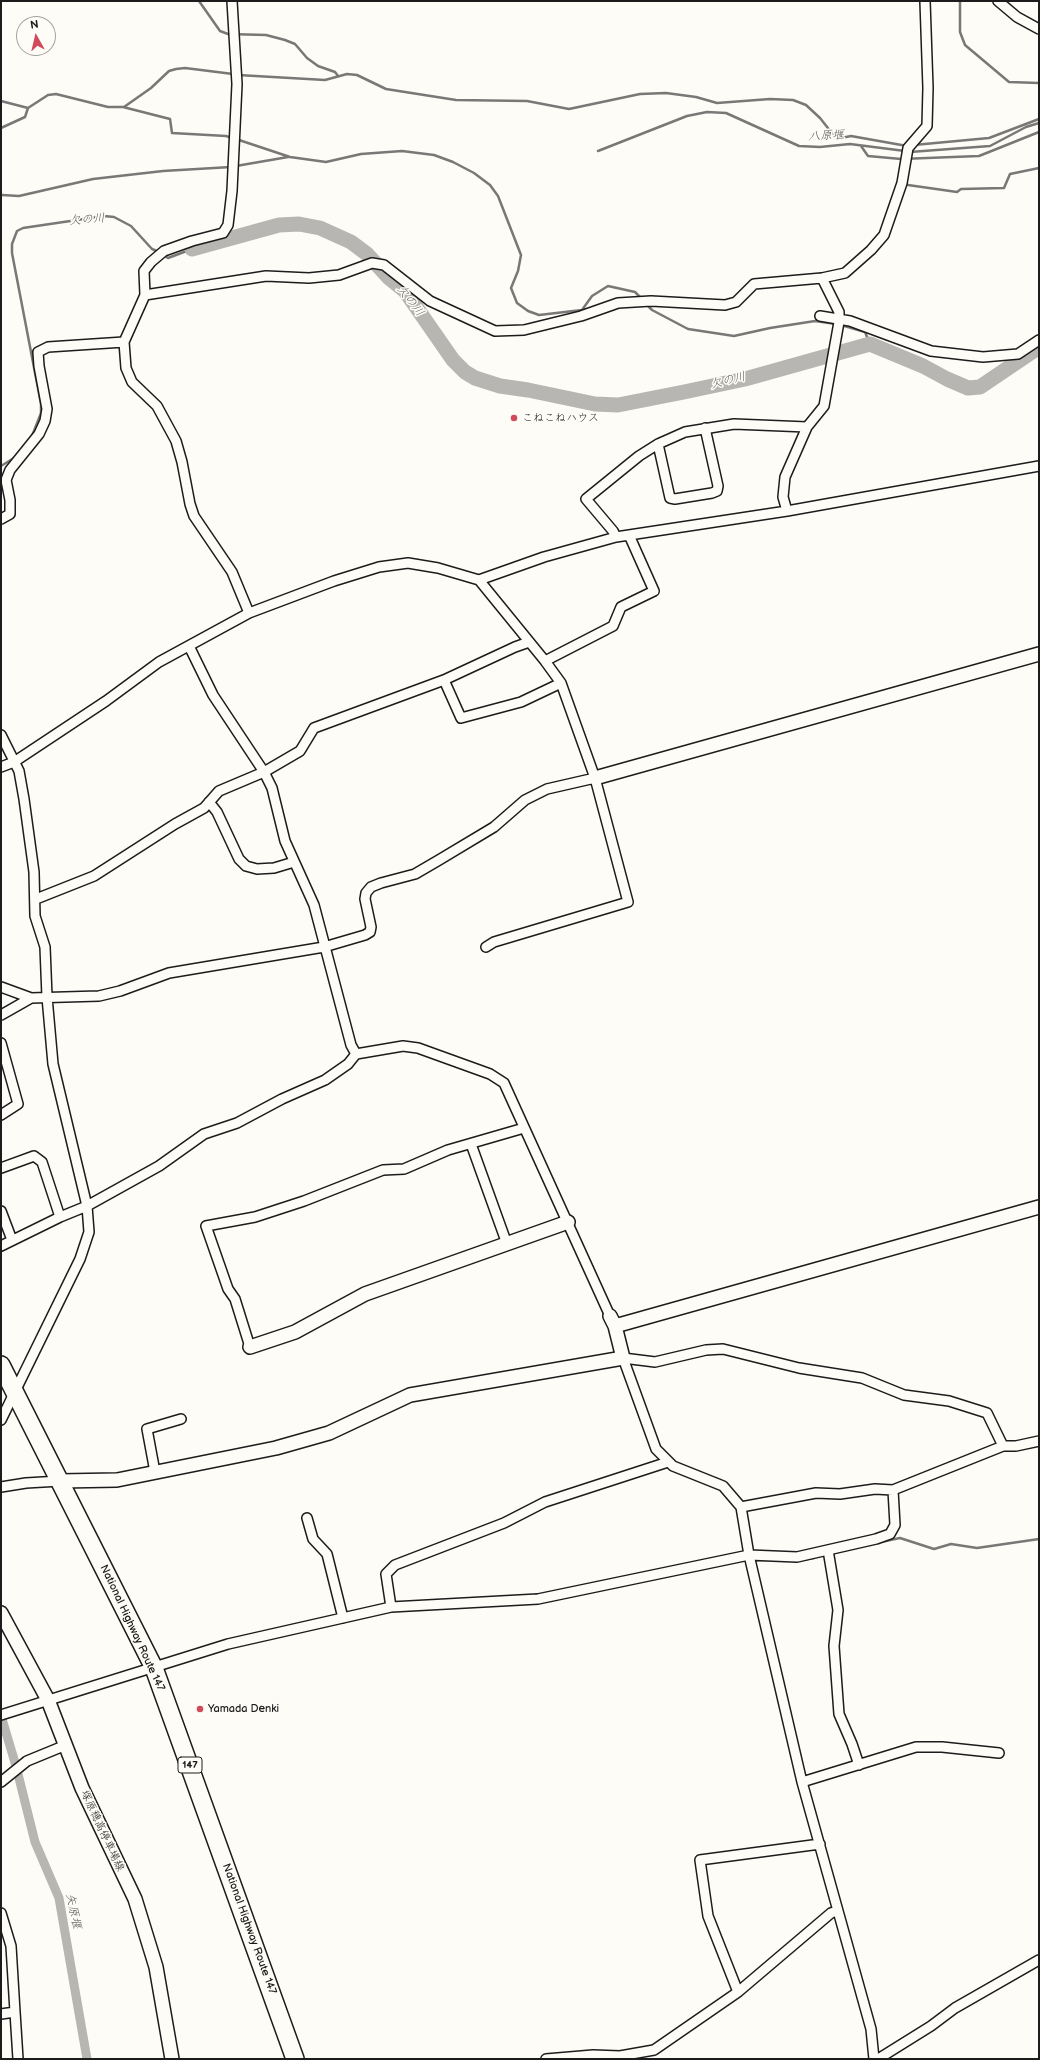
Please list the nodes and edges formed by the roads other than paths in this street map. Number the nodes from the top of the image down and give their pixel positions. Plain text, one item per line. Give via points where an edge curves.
1 (232, 1) edge
2 (925, 1) edge
3 (998, 1) edge
4 (1039, 29) edge
5 (822, 278) junction
6 (145, 295) junction
7 (820, 316) dead end
8 (839, 323) junction
9 (1039, 340) edge
10 (124, 342) junction
11 (807, 427) junction
12 (705, 428) junction
13 (658, 444) junction
14 (1039, 466) edge
15 (787, 511) junction
16 (1, 519) edge
17 (629, 535) junction
18 (616, 537) junction
19 (479, 580) junction
20 (249, 613) junction
21 (529, 642) junction
22 (189, 646) junction
23 (1039, 654) edge
24 (545, 661) junction
25 (444, 680) junction
26 (561, 683) junction
27 (1, 735) edge
28 (14, 762) junction
29 (1, 767) edge
30 (264, 772) junction
31 (594, 778) junction
32 (209, 802) junction
33 (294, 862) junction
34 (36, 899) junction
35 (324, 947) junction
36 (486, 947) dead end
37 (1, 987) edge
38 (47, 997) junction
39 (31, 998) junction
40 (1, 1015) edge
41 (1, 1043) edge
42 (356, 1054) junction
43 (1, 1115) edge
44 (524, 1128) junction
45 (470, 1144) junction
46 (1, 1168) edge
47 (88, 1206) junction
48 (1039, 1207) edge
49 (1, 1212) edge
50 (60, 1217) junction
51 (568, 1222) junction
52 (12, 1240) junction
53 (507, 1244) junction
54 (1, 1246) edge
55 (612, 1321) junction
56 (250, 1347) joint
57 (623, 1358) junction
58 (1, 1365) edge
59 (15, 1393) junction
60 (181, 1419) dead end
61 (1, 1420) edge
62 (1039, 1441) edge
63 (1003, 1446) junction
64 (668, 1462) junction
65 (155, 1472) junction
66 (60, 1481) junction
67 (1, 1487) edge
68 (893, 1490) junction
69 (741, 1507) junction
70 (307, 1518) dead end
71 (828, 1550) junction
72 (749, 1555) junction
73 (391, 1607) junction
74 (1, 1613) edge
75 (344, 1618) junction
76 (154, 1668) junction
77 (48, 1700) junction
78 (1, 1715) edge
79 (66, 1745) junction
80 (999, 1753) dead end
81 (859, 1765) junction
82 (1, 1782) edge
83 (802, 1782) junction
84 (820, 1844) junction
85 (837, 1911) junction
86 (1, 1913) edge
87 (1039, 1960) edge
88 (738, 1992) junction
89 (15, 2012) junction
90 (1, 2014) edge
91 (622, 2058) edge
92 (18, 2059) edge
93 (172, 2059) edge
94 (296, 2059) edge
95 (546, 2059) edge
96 (874, 2059) edge
97 (878, 2059) edge

1 - 6 street via 236,73 233,170 228,225 223,233 192,241 161,254 144,271
2 - 5 street via 927,126 910,144 892,216 884,235 845,273
3 - 4 street via 1017,17
5 - 6 street via 754,284 736,302 725,305 651,301 618,303 581,316 524,330 495,331 430,300 384,265 372,263 340,275 309,278 266,276
5 - 8 street via 837,307
6 - 10 street
7 - 8 street
8 - 9 street via 931,351 983,357 1018,354
8 - 11 street via 824,406
10 - 16 street via 48,347 38,352 47,409 39,434 10,470 6,480 10,514
10 - 20 street via 126,368 132,382 157,406 176,441 194,516 232,572
11 - 12 street via 734,424
11 - 15 street via 785,477 783,498
12 - 13 street via 685,432
12 - 13 street via 718,486 717,491 712,494 670,498
13 - 18 street via 586,499
14 - 15 street
15 - 17 street
17 - 18 street
17 - 24 street via 654,591 621,608 614,626
18 - 19 street via 544,557
19 - 20 street via 438,568 408,563 379,567
19 - 21 street
20 - 22 street
21 - 24 street
21 - 25 street via 515,646
22 - 28 street via 159,662 106,701
22 - 30 street via 213,695
23 - 31 street
24 - 26 street
25 - 26 street via 460,718 521,702
25 - 30 street via 314,728 300,751
26 - 31 street
27 - 28 street
28 - 29 street
28 - 34 street via 19,771 24,799
30 - 32 street via 219,791
30 - 33 street via 272,788 285,841
31 - 35 street via 547,789 525,800 494,827 415,874 380,882 371,887 365,899 370,932 365,936
31 - 36 street via 628,902 494,942
32 - 33 street via 217,812 239,859 246,866 274,868
32 - 34 street via 204,808 94,876
33 - 35 street via 314,905
34 - 38 street via 35,916 46,947
35 - 38 street via 169,973 120,992 100,996
35 - 42 street via 351,1045
37 - 39 street
38 - 39 street
38 - 47 street via 53,1064
39 - 40 street
41 - 43 street via 18,1104
42 - 44 street via 403,1046 418,1048 490,1074 504,1083
42 - 47 street via 338,1074 237,1123 204,1134 159,1166
44 - 45 street
44 - 51 street
45 - 53 street
45 - 56 street via 448,1150 404,1169 383,1170 304,1201 254,1217 206,1226 228,1288 235,1299
46 - 50 street via 34,1156 42,1162
47 - 50 street
47 - 59 street via 89,1232 80,1259
48 - 55 street
49 - 52 street
50 - 52 street
51 - 53 street
51 - 55 street
52 - 54 street
53 - 56 street via 365,1294 295,1332
55 - 57 street
57 - 63 street via 655,1362 706,1350 723,1349 799,1368 862,1378 904,1395 949,1401 987,1413
57 - 64 street via 656,1449
57 - 65 street via 410,1395 329,1433 276,1448
58 - 59 highway, National Highway Route 147 / 147
59 - 61 street
59 - 66 highway, National Highway Route 147 / 147
60 - 65 street via 146,1429
62 - 63 street
63 - 68 street
64 - 69 street via 682,1471 723,1486
64 - 73 street via 545,1502 504,1523 395,1565 386,1574
65 - 66 street via 117,1480
66 - 67 street
66 - 76 highway, National Highway Route 147 / 147
68 - 69 street via 816,1493
68 - 71 street via 894,1525 890,1534
69 - 72 street
70 - 75 street via 313,1539 327,1554
71 - 72 street via 797,1557
71 - 81 street via 838,1610 834,1646 839,1714
72 - 73 street via 538,1599
72 - 83 street
73 - 75 street
74 - 77 street, 塚原穂高停車場線
75 - 76 street via 228,1644
76 - 77 street
76 - 94 highway, National Highway Route 147 / 147
77 - 78 street
77 - 79 street, 塚原穂高停車場線
79 - 82 street via 27,1761
79 - 93 street, 塚原穂高停車場線 via 82,1788 135,1899 156,1967
80 - 81 street via 916,1747
81 - 83 street
83 - 84 street
84 - 85 street
84 - 88 street via 700,1860 708,1916
85 - 88 street via 831,1913
85 - 96 street via 871,2029
86 - 89 street via 11,1946
87 - 97 street via 955,2008
88 - 91 street via 654,2050
89 - 90 street
89 - 92 street
91 - 95 street via 592,2055

